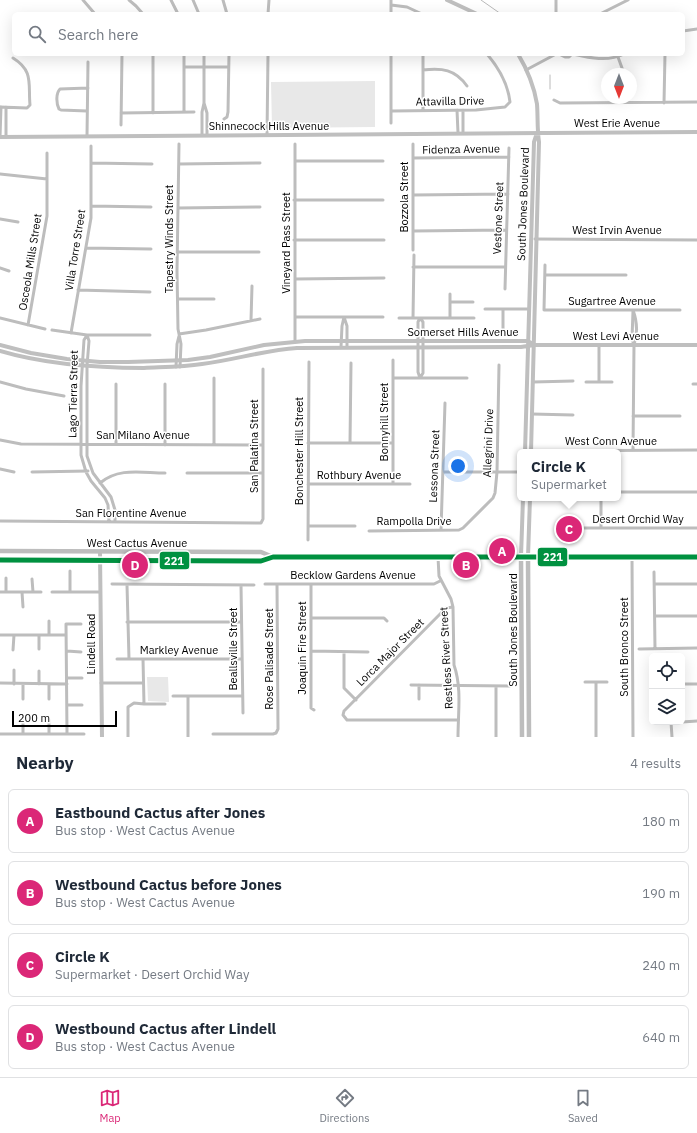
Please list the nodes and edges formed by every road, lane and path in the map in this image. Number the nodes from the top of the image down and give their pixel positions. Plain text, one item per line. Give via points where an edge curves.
1 (83, 0) edge
2 (129, 0) edge
3 (171, 0) edge
4 (193, 0) edge
5 (223, 0) edge
6 (268, 0) edge
7 (392, 0) edge
8 (448, 0) edge
9 (556, 0) edge
10 (628, 0) edge
11 (391, 6) junction
12 (93, 12) edge
13 (141, 12) edge
14 (177, 12) edge
15 (197, 12) edge
16 (226, 12) edge
17 (268, 12) edge
18 (391, 12) edge
19 (418, 12) edge
20 (473, 12) edge
21 (556, 12) edge
22 (604, 12) edge
23 (697, 29) edge
24 (685, 31) edge
25 (122, 56) edge
26 (153, 56) edge
27 (184, 56) edge
28 (204, 56) edge
29 (229, 56) edge
30 (268, 56) edge
31 (392, 56) edge
32 (424, 56) edge
33 (489, 56) edge
34 (519, 56) edge
35 (552, 56) edge
36 (585, 56) edge
37 (665, 56) edge
38 (618, 57) joint
39 (13, 58) dead end
40 (88, 62) dead end
41 (184, 67) junction
42 (204, 67) junction
43 (228, 67) junction
44 (622, 68) edge
45 (423, 70) junction
46 (526, 70) junction
47 (467, 86) dead end
48 (88, 88) junction
49 (554, 100) dead end
50 (697, 102) edge
51 (204, 103) junction
52 (601, 103) edge
53 (637, 103) edge
54 (664, 103) junction
55 (0, 107) edge
56 (6, 107) junction
57 (392, 110) junction
58 (423, 110) junction
59 (458, 110) junction
60 (463, 110) junction
61 (87, 111) junction
62 (184, 112) junction
63 (194, 112) dead end
64 (121, 113) junction
65 (153, 113) junction
66 (224, 119) dead end
67 (392, 123) dead end
68 (121, 124) dead end
69 (537, 132) junction
70 (697, 132) edge
71 (458, 133) junction
72 (463, 133) junction
73 (202, 135) junction
74 (207, 135) junction
75 (267, 135) junction
76 (87, 136) junction
77 (0, 137) edge
78 (6, 137) junction
79 (179, 144) dead end
80 (295, 144) dead end
81 (413, 144) dead end
82 (91, 146) dead end
83 (509, 148) dead end
84 (47, 152) dead end
85 (509, 157) junction
86 (413, 158) junction
87 (295, 161) junction
88 (383, 161) dead end
89 (260, 163) dead end
90 (91, 164) junction
91 (152, 164) dead end
92 (179, 164) junction
93 (0, 174) edge
94 (47, 179) junction
95 (508, 194) junction
96 (413, 195) junction
97 (294, 200) junction
98 (383, 200) dead end
99 (91, 206) junction
100 (151, 207) dead end
101 (260, 207) dead end
102 (178, 208) junction
103 (0, 219) edge
104 (18, 222) dead end
105 (506, 230) junction
106 (413, 231) junction
107 (531, 239) junction
108 (537, 239) junction
109 (294, 240) junction
110 (384, 240) dead end
111 (697, 240) edge
112 (86, 248) junction
113 (151, 249) dead end
114 (413, 250) dead end
115 (177, 252) junction
116 (260, 252) dead end
117 (414, 255) dead end
118 (545, 264) dead end
119 (505, 267) junction
120 (0, 268) edge
121 (414, 268) junction
122 (9, 271) dead end
123 (545, 274) junction
124 (626, 275) dead end
125 (384, 278) dead end
126 (295, 279) junction
127 (252, 286) dead end
128 (505, 289) dead end
129 (78, 290) junction
130 (150, 292) dead end
131 (450, 294) dead end
132 (178, 299) junction
133 (214, 299) dead end
134 (450, 302) junction
135 (474, 302) dead end
136 (485, 309) dead end
137 (503, 309) junction
138 (529, 309) junction
139 (633, 310) junction
140 (680, 310) dead end
141 (295, 317) junction
142 (344, 317) junction
143 (383, 317) dead end
144 (0, 318) edge
145 (399, 318) dead end
146 (413, 318) junction
147 (420, 318) junction
148 (450, 318) junction
149 (474, 318) dead end
150 (260, 319) dead end
151 (251, 320) junction
152 (28, 325) junction
153 (45, 329) dead end
154 (52, 330) dead end
155 (503, 330) dead end
156 (71, 333) junction
157 (87, 334) junction
158 (179, 334) junction
159 (150, 335) dead end
160 (342, 341) junction
161 (347, 341) junction
162 (418, 341) junction
163 (423, 341) junction
164 (528, 341) junction
165 (295, 342) junction
166 (0, 344) edge
167 (534, 345) junction
168 (599, 345) junction
169 (634, 345) junction
170 (697, 345) edge
171 (528, 346) junction
172 (341, 347) junction
173 (347, 347) junction
174 (421, 347) junction
175 (0, 351) edge
176 (83, 360) junction
177 (178, 360) junction
178 (393, 360) dead end
179 (88, 361) junction
180 (309, 362) dead end
181 (351, 363) dead end
182 (499, 365) dead end
183 (82, 366) junction
184 (88, 366) junction
185 (178, 367) junction
186 (263, 369) dead end
187 (214, 378) dead end
188 (393, 378) junction
189 (420, 378) junction
190 (467, 378) dead end
191 (572, 380) dead end
192 (0, 382) edge
193 (533, 382) junction
194 (586, 382) dead end
195 (599, 382) junction
196 (612, 382) dead end
197 (116, 384) dead end
198 (165, 384) dead end
199 (64, 396) dead end
200 (444, 403) dead end
201 (532, 414) junction
202 (573, 414) dead end
203 (633, 416) junction
204 (680, 416) dead end
205 (0, 440) edge
206 (308, 443) junction
207 (350, 443) junction
208 (393, 443) junction
209 (81, 444) junction
210 (87, 444) junction
211 (116, 444) junction
212 (165, 444) junction
213 (214, 445) junction
214 (263, 445) junction
215 (525, 449) edge
216 (531, 449) edge
217 (621, 450) edge
218 (633, 450) junction
219 (697, 450) edge
220 (0, 469) edge
221 (91, 470) junction
222 (14, 472) dead end
223 (32, 472) dead end
224 (86, 472) junction
225 (443, 472) junction
226 (497, 472) junction
227 (517, 472) edge
228 (165, 473) dead end
229 (187, 473) dead end
230 (263, 473) junction
231 (100, 483) junction
232 (308, 484) junction
233 (393, 484) junction
234 (410, 484) dead end
235 (96, 487) junction
236 (621, 492) edge
237 (697, 492) edge
238 (523, 501) edge
239 (530, 501) edge
240 (601, 501) edge
241 (477, 514) joint
242 (0, 521) edge
243 (109, 522) junction
244 (115, 522) junction
245 (262, 522) joint
246 (308, 526) junction
247 (354, 526) dead end
248 (580, 528) dead end
249 (601, 528) junction
250 (697, 528) edge
251 (369, 530) dead end
252 (441, 530) junction
253 (308, 540) dead end
254 (0, 552) edge
255 (100, 552) junction
256 (273, 557) junction
257 (438, 557) junction
258 (521, 557) junction
259 (528, 557) junction
260 (632, 557) junction
261 (697, 557) edge
262 (0, 560) edge
263 (100, 560) junction
264 (70, 571) dead end
265 (654, 572) dead end
266 (6, 578) dead end
267 (32, 579) dead end
268 (440, 581) junction
269 (112, 584) dead end
270 (265, 584) dead end
271 (277, 584) junction
272 (311, 584) junction
273 (654, 584) junction
274 (697, 584) edge
275 (127, 585) junction
276 (241, 585) junction
277 (254, 585) dead end
278 (0, 592) edge
279 (6, 592) junction
280 (22, 592) junction
281 (33, 592) junction
282 (41, 592) dead end
283 (52, 592) dead end
284 (70, 592) junction
285 (100, 592) junction
286 (23, 607) dead end
287 (453, 607) junction
288 (655, 616) junction
289 (697, 616) edge
290 (311, 618) junction
291 (49, 622) dead end
292 (127, 622) junction
293 (241, 622) junction
294 (387, 622) dead end
295 (81, 624) dead end
296 (22, 629) dead end
297 (0, 635) edge
298 (14, 635) junction
299 (22, 635) junction
300 (39, 635) junction
301 (49, 635) junction
302 (66, 635) junction
303 (697, 648) edge
304 (39, 649) dead end
305 (640, 649) dead end
306 (655, 649) junction
307 (13, 650) dead end
308 (66, 651) junction
309 (311, 651) junction
310 (81, 652) dead end
311 (344, 652) junction
312 (368, 652) dead end
313 (117, 659) dead end
314 (129, 659) junction
315 (143, 659) junction
316 (241, 659) junction
317 (14, 670) dead end
318 (39, 670) dead end
319 (67, 678) junction
320 (82, 678) dead end
321 (586, 682) dead end
322 (596, 682) junction
323 (607, 682) dead end
324 (101, 683) junction
325 (143, 683) junction
326 (0, 684) edge
327 (14, 684) junction
328 (23, 684) junction
329 (39, 684) junction
330 (49, 684) junction
331 (67, 684) junction
332 (685, 684) edge
333 (697, 684) edge
334 (411, 685) dead end
335 (419, 686) junction
336 (458, 686) junction
337 (496, 686) junction
338 (510, 686) dead end
339 (173, 696) dead end
340 (188, 696) junction
341 (242, 696) junction
342 (23, 699) dead end
343 (49, 699) dead end
344 (419, 699) dead end
345 (356, 700) junction
346 (144, 704) junction
347 (165, 704) dead end
348 (67, 705) junction
349 (82, 705) dead end
350 (314, 710) dead end
351 (243, 713) dead end
352 (23, 720) dead end
353 (49, 720) dead end
354 (458, 720) junction
355 (697, 721) edge
356 (685, 722) edge
357 (672, 725) edge
358 (0, 734) edge
359 (23, 734) junction
360 (49, 734) junction
361 (67, 734) junction
362 (213, 734) dead end
363 (13, 735) edge
364 (54, 735) edge
365 (81, 735) edge
366 (32, 736) edge
367 (37, 736) edge
368 (225, 736) edge
369 (259, 736) edge
370 (102, 737) edge
371 (128, 737) edge
372 (188, 737) edge
373 (458, 737) edge
374 (496, 737) edge
375 (522, 737) edge
376 (529, 737) edge
377 (596, 737) edge
378 (633, 737) edge
379 (672, 737) edge

1 - 12 street
2 - 13 street
3 - 14 street
4 - 15 street
5 - 16 street
6 - 17 street
7 - 11 street
8 - 20 street
9 - 21 street
10 - 22 street
11 - 18 street
11 - 19 street via 407,6
23 - 24 street
25 - 64 street
26 - 65 street
27 - 41 street
28 - 42 street
29 - 43 street
30 - 75 street
31 - 57 street
32 - 45 street
33 - 60 street, Attavilla Drive via 505,84 510,102 499,108
34 - 46 street
35 - 46 street
36 - 38 street via 605,59
37 - 54 street
38 - 44 street
39 - 56 street via 20,62 28,74 30,105
40 - 48 street
41 - 42 street
41 - 62 street
42 - 43 street
42 - 51 street
43 - 66 street via 228,112
45 - 47 street via 452,72
45 - 58 street
46 - 69 street via 536,103
48 - 61 street
48 - 61 street via 60,89 57,104 61,110
49 - 52 street via 560,103
50 - 54 street
51 - 73 street
51 - 74 street via 207,113
53 - 54 street
55 - 56 street
55 - 77 street
56 - 78 street
57 - 58 street, Attavilla Drive
57 - 67 street
58 - 59 street, Attavilla Drive
59 - 60 street, Attavilla Drive
59 - 71 street
60 - 72 street
61 - 76 street
62 - 63 street
62 - 65 street
64 - 65 street
64 - 68 street
69 - 70 street, West Erie Avenue
69 - 72 street, Shinnecock Hills Avenue
69 - 107 street, South Jones Boulevard via 534,142
69 - 108 street, South Jones Boulevard
71 - 72 street, Shinnecock Hills Avenue
71 - 75 street, Shinnecock Hills Avenue
73 - 74 street, Shinnecock Hills Avenue
73 - 76 street, Shinnecock Hills Avenue
74 - 75 street, Shinnecock Hills Avenue
76 - 78 street, Shinnecock Hills Avenue
77 - 78 street, Shinnecock Hills Avenue
79 - 92 street, Tapestry Winds Street
80 - 87 street, Vineyard Pass Street
81 - 86 street, Bozzola Street
82 - 90 street, Villa Torre Street
83 - 85 street, Vestone Street
84 - 94 street, Osceola Mills Street
85 - 86 street, Fidenza Avenue
85 - 95 street, Vestone Street
86 - 96 street, Bozzola Street
87 - 88 street
87 - 97 street, Vineyard Pass Street
89 - 92 street
90 - 91 street
90 - 99 street, Villa Torre Street
92 - 102 street, Tapestry Winds Street
93 - 94 street
94 - 152 street, Osceola Mills Street via 46,222
95 - 96 street
95 - 105 street, Vestone Street
96 - 106 street, Bozzola Street
97 - 98 street
97 - 109 street, Vineyard Pass Street
99 - 100 street
99 - 112 street, Villa Torre Street
101 - 102 street
102 - 115 street, Tapestry Winds Street
103 - 104 street
105 - 106 street
105 - 119 street, Vestone Street
106 - 114 street, Bozzola Street
107 - 108 street, West Irvin Avenue
107 - 138 street, South Jones Boulevard
108 - 111 street, West Irvin Avenue
108 - 167 street, South Jones Boulevard
109 - 110 street
109 - 126 street, Vineyard Pass Street
112 - 113 street
112 - 129 street, Villa Torre Street
115 - 116 street
115 - 132 street, Tapestry Winds Street
117 - 121 street
118 - 123 street
119 - 121 street
119 - 128 street, Vestone Street
120 - 122 street
121 - 146 street
123 - 124 street
123 - 139 street, Sugartree Avenue via 544,310
125 - 126 street
126 - 141 street, Vineyard Pass Street
127 - 151 street
129 - 130 street
129 - 156 street, Villa Torre Street
131 - 134 street
132 - 133 street
132 - 158 street, Tapestry Winds Street
134 - 135 street
134 - 148 street
136 - 137 street
137 - 138 street
137 - 155 street
138 - 164 street, South Jones Boulevard
139 - 140 street, Sugartree Avenue
139 - 169 street via 637,319 637,339
141 - 142 street
141 - 165 street, Vineyard Pass Street
142 - 143 street
142 - 160 street
142 - 161 street
144 - 152 street
145 - 146 street
146 - 147 street
147 - 148 street
147 - 162 street
147 - 163 street via 423,322
148 - 149 street
150 - 151 street
151 - 158 street
152 - 153 street
154 - 156 street
156 - 157 street
157 - 159 street
157 - 176 street, Lago Tierra Street via 84,340
157 - 179 street, Lago Tierra Street
158 - 177 street, Tapestry Winds Street via 181,344
160 - 161 street, Somerset Hills Avenue
160 - 165 street, Somerset Hills Avenue
160 - 172 street
161 - 162 street, Somerset Hills Avenue
161 - 173 street
162 - 163 street, Somerset Hills Avenue
162 - 174 street
163 - 164 street, Somerset Hills Avenue
163 - 174 street
164 - 167 street, Somerset Hills Avenue
164 - 171 street, South Jones Boulevard
165 - 177 street, Somerset Hills Avenue
166 - 176 street, Somerset Hills Avenue via 40,354
167 - 168 street, West Levi Avenue
167 - 171 street, Somerset Hills Avenue
167 - 193 street, South Jones Boulevard
168 - 169 street, West Levi Avenue
168 - 195 street
169 - 170 street, West Levi Avenue
169 - 203 street
171 - 174 street, Somerset Hills Avenue
171 - 215 street, South Jones Boulevard
172 - 173 street, Somerset Hills Avenue
172 - 185 street, Somerset Hills Avenue via 284,349
173 - 174 street, Somerset Hills Avenue
174 - 189 street via 423,373
175 - 183 street, Somerset Hills Avenue
176 - 179 street, Somerset Hills Avenue
176 - 183 street, Lago Tierra Street
177 - 179 street, Somerset Hills Avenue
177 - 185 street, Tapestry Winds Street
178 - 188 street, Bonnyhill Street
179 - 184 street, Lago Tierra Street
180 - 206 street, Bonchester Hill Street
181 - 207 street
182 - 226 street, Allegrini Drive
183 - 184 street, Somerset Hills Avenue
183 - 209 street, Lago Tierra Street
184 - 185 street, Somerset Hills Avenue
184 - 210 street, Lago Tierra Street
186 - 214 street, San Palatina Street
187 - 213 street
188 - 189 street
188 - 208 street, Bonnyhill Street
189 - 190 street
191 - 193 street
192 - 199 street
193 - 201 street, South Jones Boulevard
194 - 195 street
195 - 196 street
197 - 211 street
198 - 212 street
200 - 225 street, Lessona Street
201 - 202 street
201 - 216 street, South Jones Boulevard
203 - 204 street
203 - 218 street
205 - 209 street, San Milano Avenue via 21,444
206 - 207 street
206 - 232 street, Bonchester Hill Street
207 - 208 street
208 - 233 street, Bonnyhill Street
209 - 210 street, San Milano Avenue
209 - 224 street, Lago Tierra Street
210 - 211 street, San Milano Avenue
210 - 221 street, Lago Tierra Street
211 - 212 street, San Milano Avenue
212 - 213 street, San Milano Avenue
213 - 214 street, San Milano Avenue
214 - 230 street, San Palatina Street
217 - 218 street, West Conn Avenue
218 - 219 street, West Conn Avenue
220 - 222 street
221 - 224 street
221 - 231 street, Lago Tierra Street
223 - 224 street
224 - 235 street, Lago Tierra Street
225 - 226 street
225 - 252 street, Lessona Street
226 - 227 street
226 - 241 street, Allegrini Drive via 494,495
228 - 231 street via 120,473
229 - 230 street
230 - 245 street, San Palatina Street
231 - 235 street
231 - 244 street, Lago Tierra Street via 113,503
232 - 233 street, Rothbury Avenue
232 - 246 street, Bonchester Hill Street
233 - 234 street, Rothbury Avenue
235 - 243 street, Lago Tierra Street via 108,505
236 - 237 street
238 - 258 street, South Jones Boulevard
239 - 259 street, South Jones Boulevard
240 - 249 street
241 - 252 street, Rampolla Drive via 461,529
242 - 243 street, San Florentine Avenue
243 - 244 street, San Florentine Avenue
244 - 245 street, San Florentine Avenue
246 - 247 street
246 - 253 street, Bonchester Hill Street
248 - 249 street, Desert Orchid Way
249 - 250 street, Desert Orchid Way
251 - 252 street, Rampolla Drive
254 - 255 main road, West Cactus Avenue
255 - 256 main road, West Cactus Avenue via 261,552
255 - 263 street, Lindell Road
256 - 257 main road, West Cactus Avenue
256 - 263 main road, West Cactus Avenue via 261,561
257 - 258 main road, West Cactus Avenue
257 - 268 street, Restless River Street
258 - 259 main road, West Cactus Avenue
258 - 375 main road, South Jones Boulevard
259 - 260 main road, West Cactus Avenue
259 - 376 main road, South Jones Boulevard
260 - 261 main road, West Cactus Avenue
260 - 378 street, South Bronco Street
262 - 263 main road, West Cactus Avenue
263 - 285 street, Lindell Road
264 - 284 street
265 - 273 street
266 - 279 street
267 - 281 street
268 - 272 street, Becklow Gardens Avenue via 434,584
268 - 287 street, Restless River Street via 452,599
269 - 275 street
270 - 271 street, Becklow Gardens Avenue
271 - 272 street, Becklow Gardens Avenue
271 - 369 street, Rose Palisade Street via 278,729 276,733
272 - 290 street, Joaquin Fire Street
273 - 274 street
273 - 288 street
275 - 276 street
275 - 292 street
276 - 277 street
276 - 293 street, Beallsville Street
278 - 279 street
279 - 280 street
280 - 281 street
280 - 286 street
281 - 282 street
283 - 284 street
284 - 285 street
285 - 324 street, Lindell Road
287 - 336 street, Restless River Street via 454,665
287 - 345 street, Lorca Major Street via 446,608
288 - 289 street
288 - 306 street
290 - 294 street via 384,618
290 - 309 street, Joaquin Fire Street
291 - 301 street
292 - 293 street
292 - 314 street
293 - 316 street, Beallsville Street
295 - 302 street via 66,624
296 - 299 street
297 - 298 street
298 - 299 street
298 - 307 street
299 - 300 street
300 - 301 street
300 - 304 street
301 - 302 street
302 - 308 street
303 - 306 street
305 - 306 street
308 - 310 street
308 - 319 street
309 - 311 street
309 - 350 street, Joaquin Fire Street via 311,708
311 - 312 street
311 - 345 street via 344,688
313 - 314 street, Markley Avenue
314 - 315 street, Markley Avenue
315 - 316 street, Markley Avenue
315 - 325 street
316 - 341 street, Beallsville Street
317 - 327 street
318 - 329 street
319 - 320 street
319 - 331 street
321 - 322 street
322 - 323 street
322 - 377 street
324 - 325 street
324 - 370 street, Lindell Road
325 - 346 street
326 - 327 street
327 - 328 street
328 - 329 street
328 - 342 street
329 - 330 street
330 - 331 street
330 - 343 street
331 - 348 street
332 - 333 street
334 - 335 street
335 - 336 street
335 - 344 street
336 - 337 street
336 - 354 street, Restless River Street
337 - 338 street
337 - 374 street
339 - 340 street
340 - 341 street
340 - 372 street
341 - 351 street, Beallsville Street
345 - 354 street, Lorca Major Street via 344,711 343,716 347,720
346 - 347 street
346 - 371 street via 134,703 128,707
348 - 349 street
348 - 361 street
352 - 359 street
353 - 360 street
354 - 373 street, Restless River Street
355 - 356 street
357 - 379 street
358 - 363 street
359 - 363 street
359 - 366 street
360 - 364 street
360 - 367 street
361 - 364 street
361 - 365 street
362 - 368 street
366 - 367 street
368 - 369 street

